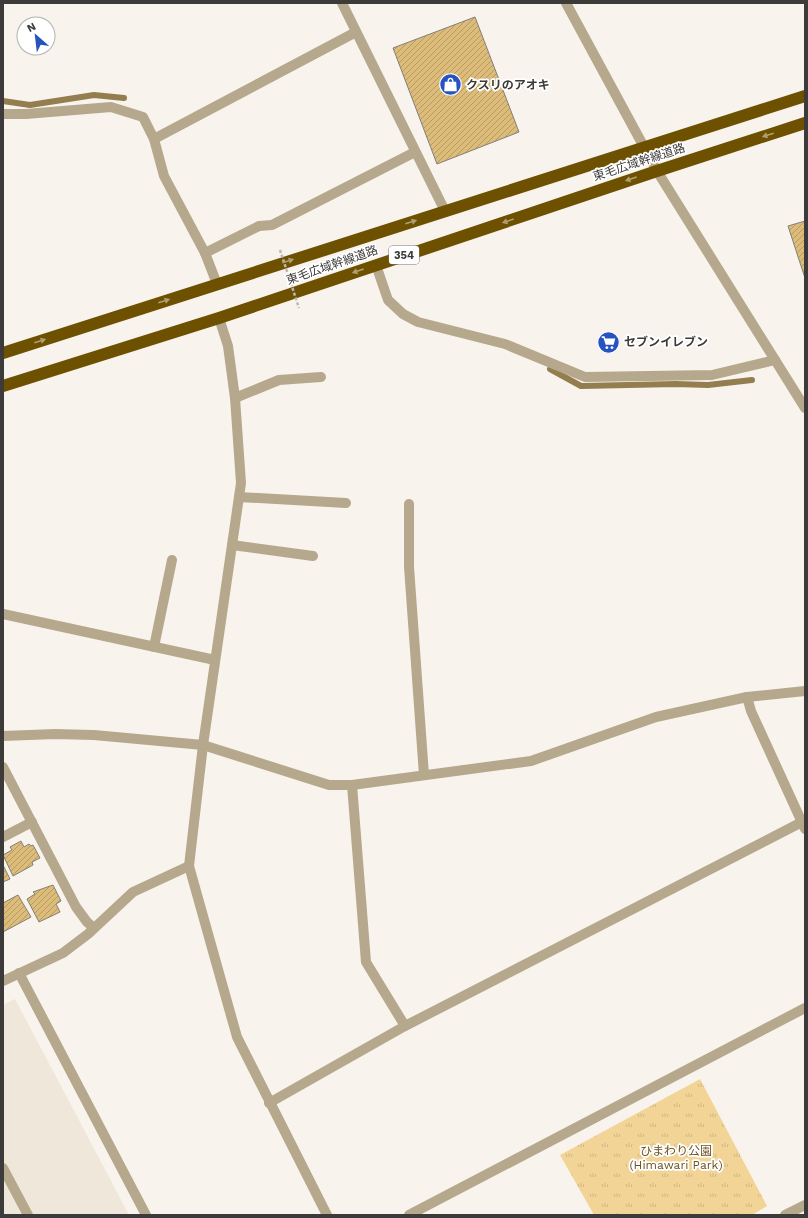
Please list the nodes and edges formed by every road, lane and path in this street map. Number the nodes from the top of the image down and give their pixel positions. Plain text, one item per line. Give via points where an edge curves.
1 (342, 3) edge
2 (566, 3) edge
3 (356, 32) junction
4 (805, 96) edge
5 (3, 114) edge
6 (805, 123) edge
7 (154, 139) junction
8 (644, 148) junction
9 (415, 152) junction
10 (657, 170) junction
11 (445, 211) junction
12 (280, 250) dead end
13 (205, 253) junction
14 (376, 265) junction
15 (217, 284) junction
16 (299, 308) dead end
17 (219, 318) junction
18 (3, 353) edge
19 (775, 360) junction
20 (321, 377) dead end
21 (3, 386) edge
22 (235, 398) junction
23 (805, 408) edge
24 (239, 497) junction
25 (346, 503) dead end
26 (409, 504) dead end
27 (232, 545) junction
28 (313, 556) dead end
29 (172, 560) dead end
30 (3, 614) edge
31 (154, 647) junction
32 (215, 660) junction
33 (805, 691) edge
34 (747, 697) junction
35 (3, 736) edge
36 (203, 745) junction
37 (3, 766) edge
38 (424, 775) junction
39 (352, 785) junction
40 (32, 822) junction
41 (803, 825) edge
42 (3, 837) edge
43 (189, 866) junction
44 (94, 928) junction
45 (19, 973) junction
46 (3, 981) edge
47 (805, 1008) edge
48 (405, 1026) junction
49 (269, 1102) junction
50 (3, 1168) edge
51 (805, 1205) edge
52 (788, 1214) edge
53 (28, 1215) edge
54 (146, 1215) edge
55 (327, 1215) edge
56 (409, 1215) edge

1 - 3 street
2 - 8 street
3 - 7 street
3 - 9 street
4 - 8 highway, 東毛広域幹線道路 / 354
5 - 7 street via 111,107 143,117
6 -> 10 highway, 東毛広域幹線道路 / 354
7 - 13 street via 169,187
8 - 10 street
8 - 11 highway, 東毛広域幹線道路 / 354
9 - 11 street
9 - 13 street via 272,225 258,226
10 -> 14 highway, 東毛広域幹線道路 / 354
10 - 19 street
15 -> 11 highway, 東毛広域幹線道路 / 354
12 - 16 path, bridge
13 - 15 street
14 -> 17 highway, 東毛広域幹線道路 / 354
14 - 19 street via 388,300 403,314 418,322 505,344 585,377 712,375
18 -> 15 highway, 東毛広域幹線道路 / 354
17 - 21 highway, 東毛広域幹線道路 / 354
17 - 22 street via 228,346
19 - 23 street
20 - 22 street via 279,380
22 - 24 street via 241,483
24 - 25 street
24 - 27 street
26 - 38 street via 409,567
27 - 28 street
27 - 32 street
29 - 31 street
30 - 31 street
31 - 32 street
32 - 36 street
33 - 34 street
34 - 38 street via 656,717 531,761
34 - 41 street
35 - 36 street via 94,735
36 - 39 street via 330,785
36 - 43 street
37 - 40 street
38 - 39 street
39 - 48 street via 366,962
40 - 42 street
40 - 44 street via 76,907
41 - 48 street
43 - 44 street via 132,892
43 - 49 street via 237,1037
44 - 45 street via 63,953
45 - 46 street
45 - 54 street
47 - 56 street
48 - 49 street
49 - 55 street
50 - 53 street
51 - 52 street

